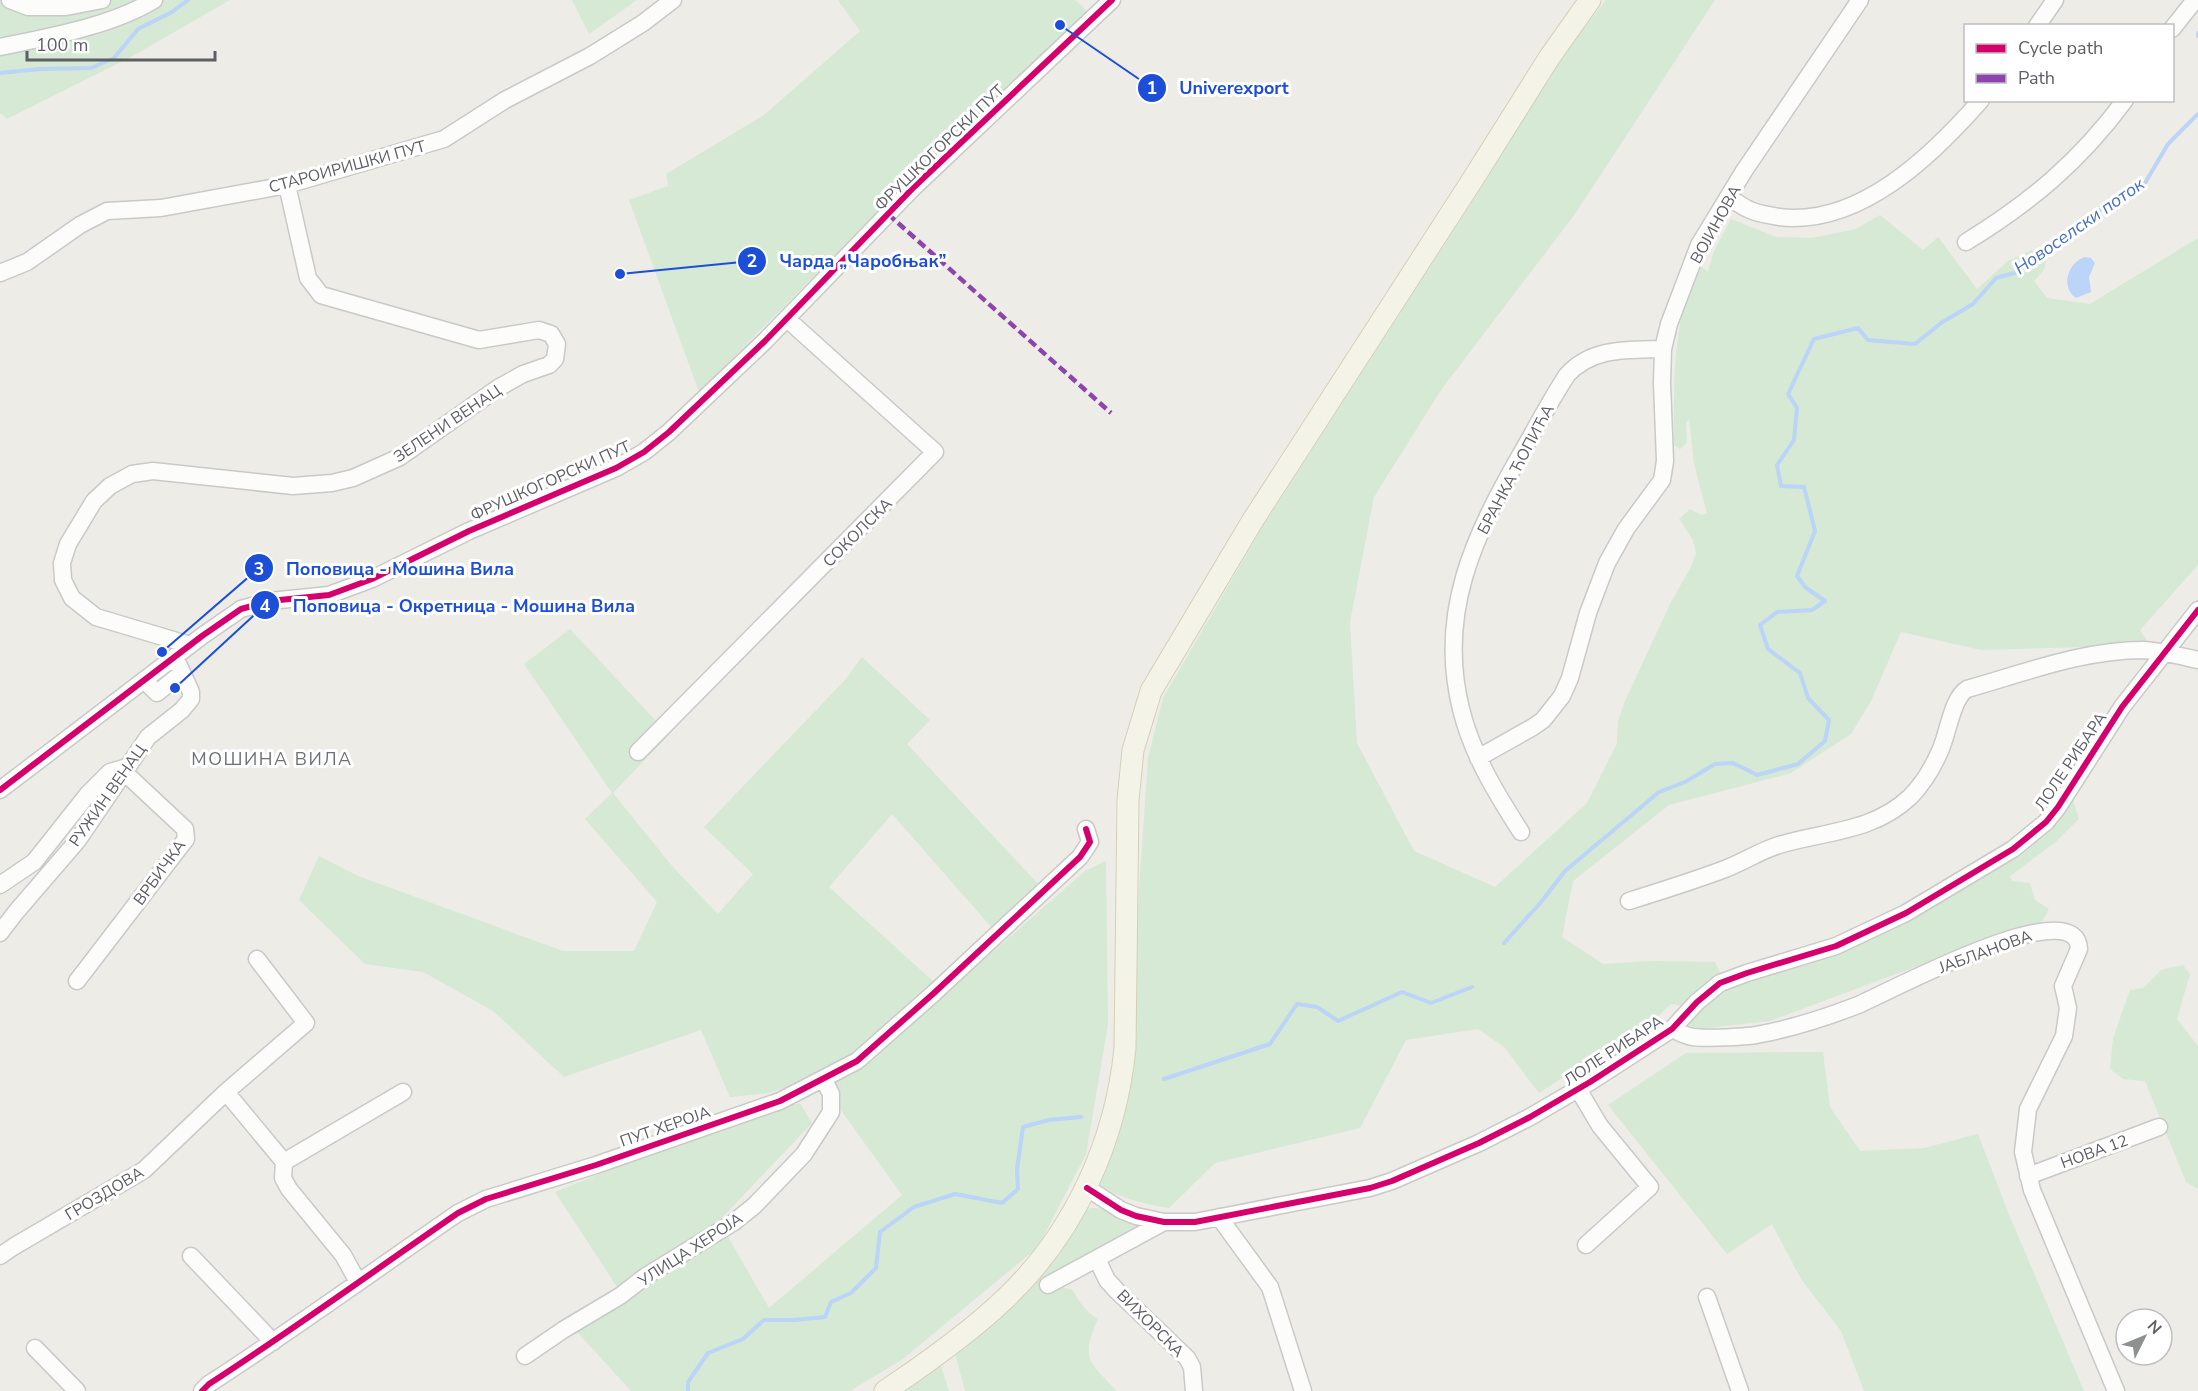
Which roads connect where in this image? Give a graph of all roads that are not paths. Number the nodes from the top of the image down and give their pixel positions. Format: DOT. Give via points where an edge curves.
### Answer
graph roads {
  1 [pos="10,0"];
  2 [pos="102,0"];
  3 [pos="154,0"];
  4 [pos="673,0"];
  5 [pos="1112,0"];
  6 [pos="1590,0"];
  7 [pos="1860,0"];
  8 [pos="2055,0"];
  9 [pos="2190,1"];
  10 [pos="2038,24"];
  11 [pos="2174,26"];
  12 [pos="0,47"];
  13 [pos="1979,102"];
  14 [pos="2124,102"];
  15 [pos="287,185"];
  16 [pos="1728,197"];
  17 [pos="1966,242"];
  18 [pos="0,273"];
  19 [pos="787,319"];
  20 [pos="1664,350"];
  21 [pos="2198,610"];
  22 [pos="190,645"];
  23 [pos="2164,653"];
  24 [pos="175,657"];
  25 [pos="2198,660"];
  26 [pos="182,673"];
  27 [pos="144,680"];
  28 [pos="638,752"];
  29 [pos="1478,758"];
  30 [pos="125,770"];
  31 [pos="0,790"];
  32 [pos="1086,829"];
  33 [pos="1521,832"];
  34 [pos="0,885"];
  35 [pos="1629,900"];
  36 [pos="0,933"];
  37 [pos="257,959"];
  38 [pos="77,981"];
  39 [pos="1672,1029"];
  40 [pos="824,1080"];
  41 [pos="1578,1089"];
  42 [pos="226,1092"];
  43 [pos="403,1092"];
  44 [pos="2159,1127"];
  45 [pos="284,1162"];
  46 [pos="2028,1176"];
  47 [pos="1087,1188"];
  48 [pos="1219,1217"];
  49 [pos="1164,1222"];
  50 [pos="1586,1245"];
  51 [pos="0,1256"];
  52 [pos="190,1256"];
  53 [pos="1097,1259"];
  54 [pos="358,1282"];
  55 [pos="1048,1285"];
  56 [pos="1707,1297"];
  57 [pos="273,1342"];
  58 [pos="35,1348"];
  59 [pos="525,1356"];
  60 [pos="77,1391"];
  61 [pos="202,1391"];
  62 [pos="885,1391"];
  63 [pos="1194,1391"];
  64 [pos="1303,1391"];
  65 [pos="1740,1391"];
  66 [pos="2116,1391"];
  1 -- 2 [label="street" via="28,7 66,7"];
  3 -- 12 [label="street" via="115,18"];
  4 -- 15 [label="street, СТАРОИРИШКИ ПУТ" via="590,56 505,100 444,139"];
  5 -- 19 [label="street, ФРУШКОГОРСКИ ПУТ" via="914,187"];
  6 -- 47 [label="main road" via="1549,57 1253,520 1151,691 1133,750 1128,801 1122,1074 1117,1104"];
  7 -- 16 [label="street, ВОЈИНОВА"];
  8 -- 10 [label="street"];
  9 -- 11 [label="street"];
  13 -- 16 [label="street" via="1913,168 1886,187 1838,211 1794,219 1748,209"];
  14 -- 17 [label="street" via="2075,160 2039,193"];
  15 -- 18 [label="street, СТАРОИРИШКИ ПУТ" via="161,208 107,211 27,262"];
  15 -- 22 [label="street, ЗЕЛЕНИ ВЕНАЦ" via="308,278 321,296 479,340 539,330 551,334 557,344 555,359 498,388 400,457 353,478 293,486 153,471 132,474 110,486 94,501 68,543 62,564 67,589 96,618"];
  16 -- 20 [label="street, ВОЈИНОВА" via="1699,245 1669,324"];
  19 -- 22 [label="street, ФРУШКОГОРСКИ ПУТ" via="669,432 629,462 470,531 372,579 329,595 270,601 241,609"];
  19 -- 28 [label="street, СОКОЛСКА" via="935,453"];
  20 -- 29 [label="street, ВОЈИНОВА" via="1662,480 1607,563 1562,696 1538,723"];
  20 -- 29 [label="street, БРАНКА ЋОПИЋА" via="1610,352 1574,367 1498,494 1476,542 1463,575 1453,636 1460,709"];
  21 -- 23 [label="street, ЛОЛЕ РИБАРА"];
  22 -- 24 [label="street, ФРУШКОГОРСКИ ПУТ"];
  23 -- 25 [label="street"];
  23 -- 35 [label="street" via="2145,650 2090,655 1967,689 1959,697 1941,750 1928,774 1911,796 1889,813 1859,827 1776,846 1689,882"];
  23 -- 39 [label="street, ЛОЛЕ РИБАРА" via="2122,706 2058,807 2013,849 1906,913 1855,938 1720,983"];
  24 -- 26 [label="street, РУЖИН ВЕНАЦ"];
  24 -- 27 [label="street, ФРУШКОГОРСКИ ПУТ"];
  26 -- 27 [label="street" via="157,693"];
  26 -- 30 [label="street, РУЖИН ВЕНАЦ" via="191,699 148,737"];
  27 -- 31 [label="street, ФРУШКОГОРСКИ ПУТ"];
  29 -- 33 [label="street, БРАНКА ЋОПИЋА"];
  30 -- 34 [label="street" via="110,772 33,862"];
  30 -- 36 [label="street, РУЖИН ВЕНАЦ" via="78,840"];
  30 -- 38 [label="street, ВРБИЧКА" via="186,829 186,839"];
  32 -- 40 [label="street, ПУТ ХЕРОЈА" via="1090,842 1080,857 857,1061"];
  37 -- 42 [label="street, ГРОЗДОВА" via="306,1023"];
  39 -- 41 [label="street, ЛОЛЕ РИБАРА"];
  39 -- 46 [label="street, ЈАБЛАНОВА" via="1693,1037 1760,1035 1858,1005 1951,962 2022,935 2049,929 2066,932 2075,938 2079,949 2063,986 2068,1008 2064,1036 2028,1109 2023,1152"];
  40 -- 54 [label="street, ПУТ ХЕРОЈА" via="780,1101 486,1199 458,1213"];
  40 -- 59 [label="street, УЛИЦА ХЕРОЈА" via="831,1094 831,1112 804,1154 754,1206"];
  41 -- 48 [label="street, ЛОЛЕ РИБАРА" via="1479,1143 1392,1181"];
  41 -- 50 [label="street" via="1600,1126 1650,1187"];
  42 -- 45 [label="street"];
  42 -- 51 [label="street, ГРОЗДОВА" via="144,1170"];
  43 -- 45 [label="street"];
  44 -- 46 [label="street, НОВА 12"];
  45 -- 54 [label="street" via="288,1189 343,1256"];
  46 -- 66 [label="street, ЈАБЛАНОВА"];
  47 -- 49 [label="street, ЛОЛЕ РИБАРА" via="1121,1210"];
  47 -- 62 [label="main road" via="1033,1269 1008,1296"];
  48 -- 49 [label="street, ЛОЛЕ РИБАРА"];
  48 -- 64 [label="street" via="1269,1287"];
  49 -- 53 [label="street"];
  52 -- 57 [label="street"];
  53 -- 55 [label="street"];
  53 -- 63 [label="street, ВИХОРСКА" via="1107,1280 1187,1358 1192,1367"];
  54 -- 57 [label="street, ПУТ ХЕРОЈА"];
  56 -- 65 [label="street"];
  57 -- 61 [label="street, ПУТ ХЕРОЈА"];
  58 -- 60 [label="street"];
}
